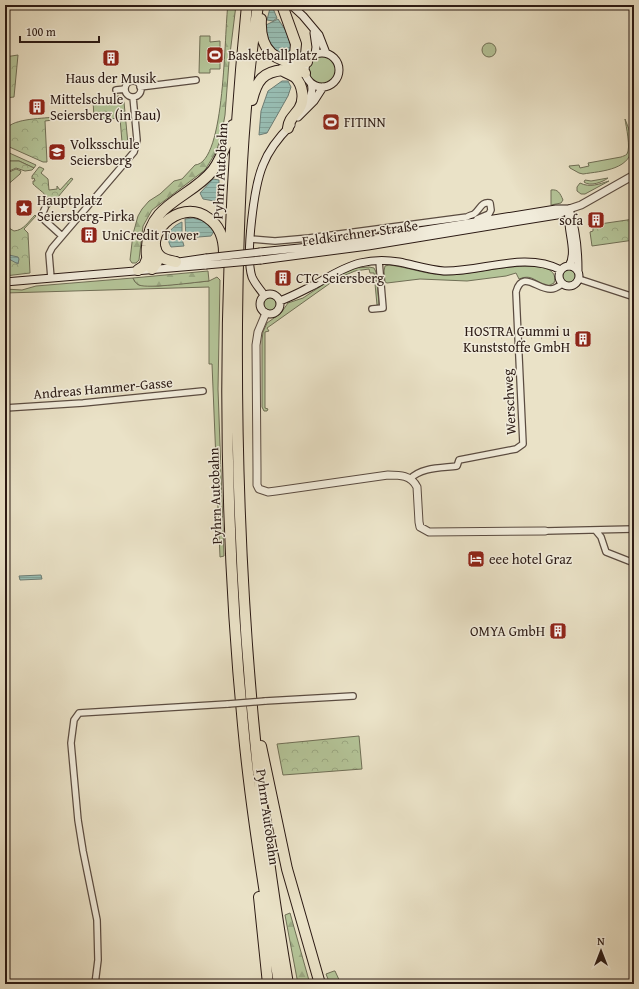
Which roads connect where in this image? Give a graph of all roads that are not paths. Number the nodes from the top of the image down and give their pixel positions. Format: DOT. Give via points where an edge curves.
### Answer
graph roads {
  1 [pos="247,5"];
  2 [pos="258,5"];
  3 [pos="261,5"];
  4 [pos="282,5"];
  5 [pos="291,5"];
  6 [pos="314,31"];
  7 [pos="326,53"];
  8 [pos="315,54"];
  9 [pos="281,59"];
  10 [pos="307,62"];
  11 [pos="280,70"];
  12 [pos="305,73"];
  13 [pos="196,80"];
  14 [pos="311,83"];
  15 [pos="140,87"];
  16 [pos="323,87"];
  17 [pos="125,89"];
  18 [pos="116,90"];
  19 [pos="133,97"];
  20 [pos="305,110"];
  21 [pos="237,112"];
  22 [pos="246,119"];
  23 [pos="288,128"];
  24 [pos="634,175"];
  25 [pos="45,208"];
  26 [pos="569,209"];
  27 [pos="459,224"];
  28 [pos="62,236"];
  29 [pos="251,239"];
  30 [pos="156,249"];
  31 [pos="260,256"];
  32 [pos="147,259"];
  33 [pos="206,261"];
  34 [pos="379,261"];
  35 [pos="176,262"];
  36 [pos="569,266"];
  37 [pos="152,269"];
  38 [pos="138,270"];
  39 [pos="561,270"];
  40 [pos="578,270"];
  41 [pos="228,274"];
  42 [pos="51,278"];
  43 [pos="580,279"];
  44 [pos="5,282"];
  45 [pos="562,284"];
  46 [pos="264,295"];
  47 [pos="634,297"];
  48 [pos="280,301"];
  49 [pos="372,309"];
  50 [pos="266,313"];
  51 [pos="204,391"];
  52 [pos="5,408"];
  53 [pos="410,479"];
  54 [pos="634,529"];
  55 [pos="545,531"];
  56 [pos="596,531"];
  57 [pos="634,563"];
  58 [pos="353,696"];
  59 [pos="252,708"];
  60 [pos="256,839"];
  61 [pos="314,963"];
  62 [pos="95,984"];
  63 [pos="268,984"];
  64 [pos="279,984"];
  65 [pos="288,984"];
  66 [pos="320,984"];
  67 [pos="324,984"];
  1 -- 21 [label="highway, Pyhrn Autobahn"];
  2 -- 22 [label="highway, Pyhrn Autobahn"];
  3 -- 9 [label="highway" via="260,28 263,44 270,53"];
  4 -- 9 [label="highway" via="296,50 292,56"];
  5 -- 6 [label="main road"];
  6 -- 7 [label="main road" via="319,35"];
  6 -- 8 [label="main road"];
  7 -- 8 [label="main road"];
  7 -- 16 [label="main road" via="336,60 339,72 336,80"];
  8 -- 10 [label="main road"];
  9 -- 10 [label="highway"];
  10 -- 12 [label="main road"];
  11 -- 12 [label="highway" via="295,69"];
  11 -- 22 [label="highway" via="264,75 255,87"];
  11 -- 23 [label="highway" via="296,78 303,96 300,108 289,121"];
  12 -- 14 [label="main road"];
  13 -- 15 [label="street"];
  14 -- 16 [label="main road"];
  14 -- 20 [label="main road" via="311,96"];
  15 -- 17 [label="street" via="138,83 132,82"];
  15 -- 19 [label="street" via="139,94"];
  16 -- 20 [label="main road"];
  17 -- 18 [label="street"];
  17 -- 19 [label="street" via="127,94"];
  19 -- 28 [label="street" via="137,140 134,152"];
  20 -- 23 [label="main road"];
  21 -- 32 [label="highway" via="221,158 213,170 204,180 168,205 155,220 148,234"];
  21 -- 41 [label="highway, Pyhrn Autobahn"];
  22 -- 59 [label="highway, Pyhrn Autobahn" via="239,219 236,412 242,568"];
  23 -- 29 [label="main road" via="270,150 259,174"];
  24 -- 26 [label="main road, Feldkirchner Straße" via="581,205"];
  25 -- 28 [label="street" via="41,217"];
  26 -- 27 [label="main road, Feldkirchner Straße"];
  26 -- 31 [label="main road, Feldkirchner Straße" via="557,214 375,245"];
  26 -- 36 [label="main road" via="568,224 573,255"];
  26 -- 40 [label="main road" via="578,252"];
  27 -- 29 [label="street" via="489,214 490,203 482,204 473,215 467,217 309,238 275,241"];
  27 -- 31 [label="main road, Feldkirchner Straße"];
  28 -- 42 [label="street" via="50,254"];
  29 -- 46 [label="main road" via="252,276"];
  30 -- 35 [label="highway" via="161,257"];
  30 -- 37 [label="highway" via="156,262"];
  30 -- 41 [label="highway" via="155,242 159,231 170,217 190,211 204,215 221,232 224,265"];
  31 -- 33 [label="main road, Feldkirchner Straße, bridge"];
  32 -- 37 [label="highway"];
  32 -- 38 [label="highway" via="144,266"];
  33 -- 35 [label="main road, Feldkirchner Straße"];
  33 -- 37 [label="main road, Feldkirchner Straße"];
  34 -- 39 [label="main road" via="399,262 443,271 532,262"];
  34 -- 48 [label="main road" via="359,263 346,268"];
  34 -- 49 [label="street" via="383,308"];
  35 -- 37 [label="main road, Feldkirchner Straße"];
  36 -- 39 [label="main road"];
  36 -- 40 [label="main road"];
  37 -- 38 [label="main road, Feldkirchner Straße"];
  38 -- 42 [label="main road, Feldkirchner Straße"];
  39 -- 45 [label="main road" via="559,277"];
  40 -- 43 [label="main road"];
  41 -- 60 [label="highway, Pyhrn Autobahn" via="227,413 232,564 243,725"];
  42 -- 44 [label="main road, Feldkirchner Straße"];
  43 -- 45 [label="main road" via="573,286"];
  43 -- 47 [label="street"];
  45 -- 53 [label="street, Werschweg" via="551,290 523,282 519,284 516,292 524,444 516,450 459,460 457,466 420,472"];
  46 -- 48 [label="main road" via="274,294"];
  46 -- 50 [label="main road" via="260,304"];
  48 -- 50 [label="main road" via="280,308 277,311 272,314"];
  50 -- 53 [label="main road" via="256,345 259,489 268,492 388,475"];
  51 -- 52 [label="street, Andreas Hammer-Gasse"];
  53 -- 55 [label="main road" via="418,491 420,527 429,532"];
  54 -- 56 [label="street"];
  55 -- 56 [label="street"];
  56 -- 57 [label="street" via="607,553"];
  58 -- 62 [label="street, bridge" via="79,713 74,720 71,744 78,820 97,926 98,960"];
  59 -- 61 [label="highway" via="287,869"];
  59 -- 65 [label="highway, Pyhrn Autobahn" via="269,867"];
  60 -- 63 [label="highway" via="256,871"];
  60 -- 64 [label="highway, Pyhrn Autobahn"];
  61 -- 66 [label="highway"];
  61 -- 67 [label="highway"];
}
